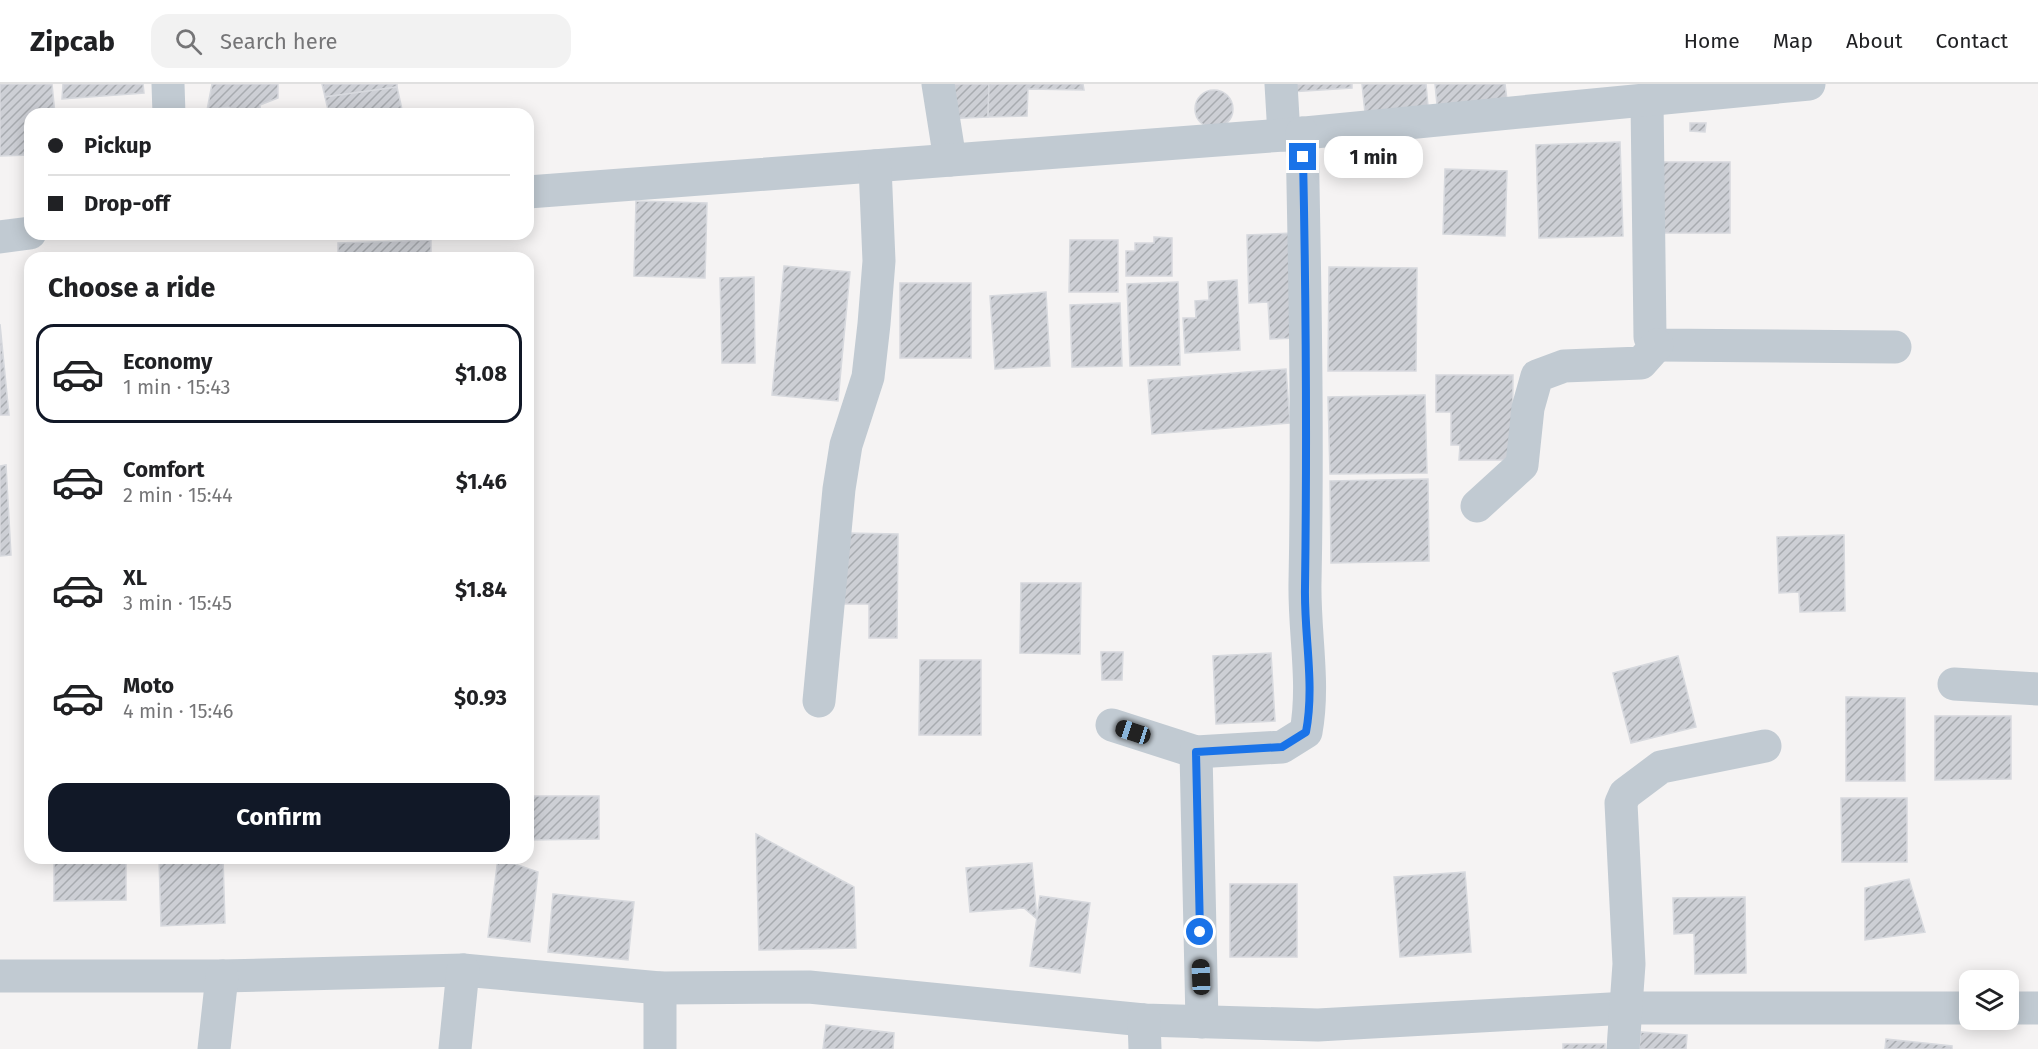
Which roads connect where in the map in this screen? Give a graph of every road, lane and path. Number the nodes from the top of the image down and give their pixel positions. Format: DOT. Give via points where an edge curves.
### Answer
graph roads {
  1 [pos="168,84"];
  2 [pos="938,84"];
  3 [pos="1281,84"];
  4 [pos="1809,84"];
  5 [pos="1647,101"];
  6 [pos="169,108"];
  7 [pos="1293,134"];
  8 [pos="950,160"];
  9 [pos="875,166"];
  10 [pos="534,192"];
  11 [pos="24,234"];
  12 [pos="0,237"];
  13 [pos="1657,345"];
  14 [pos="1895,347"];
  15 [pos="1477,506"];
  16 [pos="1954,684"];
  17 [pos="2038,689"];
  18 [pos="819,701"];
  19 [pos="1112,725"];
  20 [pos="1765,746"];
  21 [pos="1196,752"];
  22 [pos="463,970"];
  23 [pos="0,976"];
  24 [pos="222,976"];
  25 [pos="660,988"];
  26 [pos="1628,1008"];
  27 [pos="1959,1008"];
  28 [pos="2019,1008"];
  29 [pos="2038,1008"];
  30 [pos="1202,1022"];
  31 [pos="1144,1034"];
  32 [pos="1320,1037"];
  33 [pos="214,1049"];
  34 [pos="454,1049"];
  35 [pos="660,1049"];
  36 [pos="1623,1049"];
  1 -- 6 [label="street"];
  2 -- 8 [label="street"];
  3 -- 7 [label="street"];
  4 -- 5 [label="street"];
  5 -- 7 [label="street"];
  5 -- 13 [label="street" via="1650,337"];
  7 -- 8 [label="street"];
  7 -- 21 [label="street" via="1308,414 1305,597 1311,702 1306,732 1282,747"];
  8 -- 9 [label="street"];
  9 -- 10 [label="street"];
  9 -- 18 [label="street" via="879,261 874,324 868,377 846,445 838,489"];
  11 -- 12 [label="street"];
  13 -- 14 [label="street"];
  13 -- 15 [label="street" via="1641,363 1564,366 1537,376 1528,408 1522,465"];
  16 -- 17 [label="street"];
  19 -- 21 [label="street"];
  20 -- 26 [label="street" via="1661,767 1624,794 1621,803"];
  21 -- 30 [label="street"];
  22 -- 24 [label="street"];
  22 -- 25 [label="street"];
  22 -- 34 [label="street"];
  23 -- 24 [label="street"];
  24 -- 33 [label="street"];
  25 -- 31 [label="street" via="809,987"];
  25 -- 35 [label="street"];
  26 -- 27 [label="street"];
  26 -- 32 [label="street"];
  26 -- 36 [label="street"];
  28 -- 29 [label="street"];
  30 -- 31 [label="street"];
  30 -- 32 [label="street"];
}
